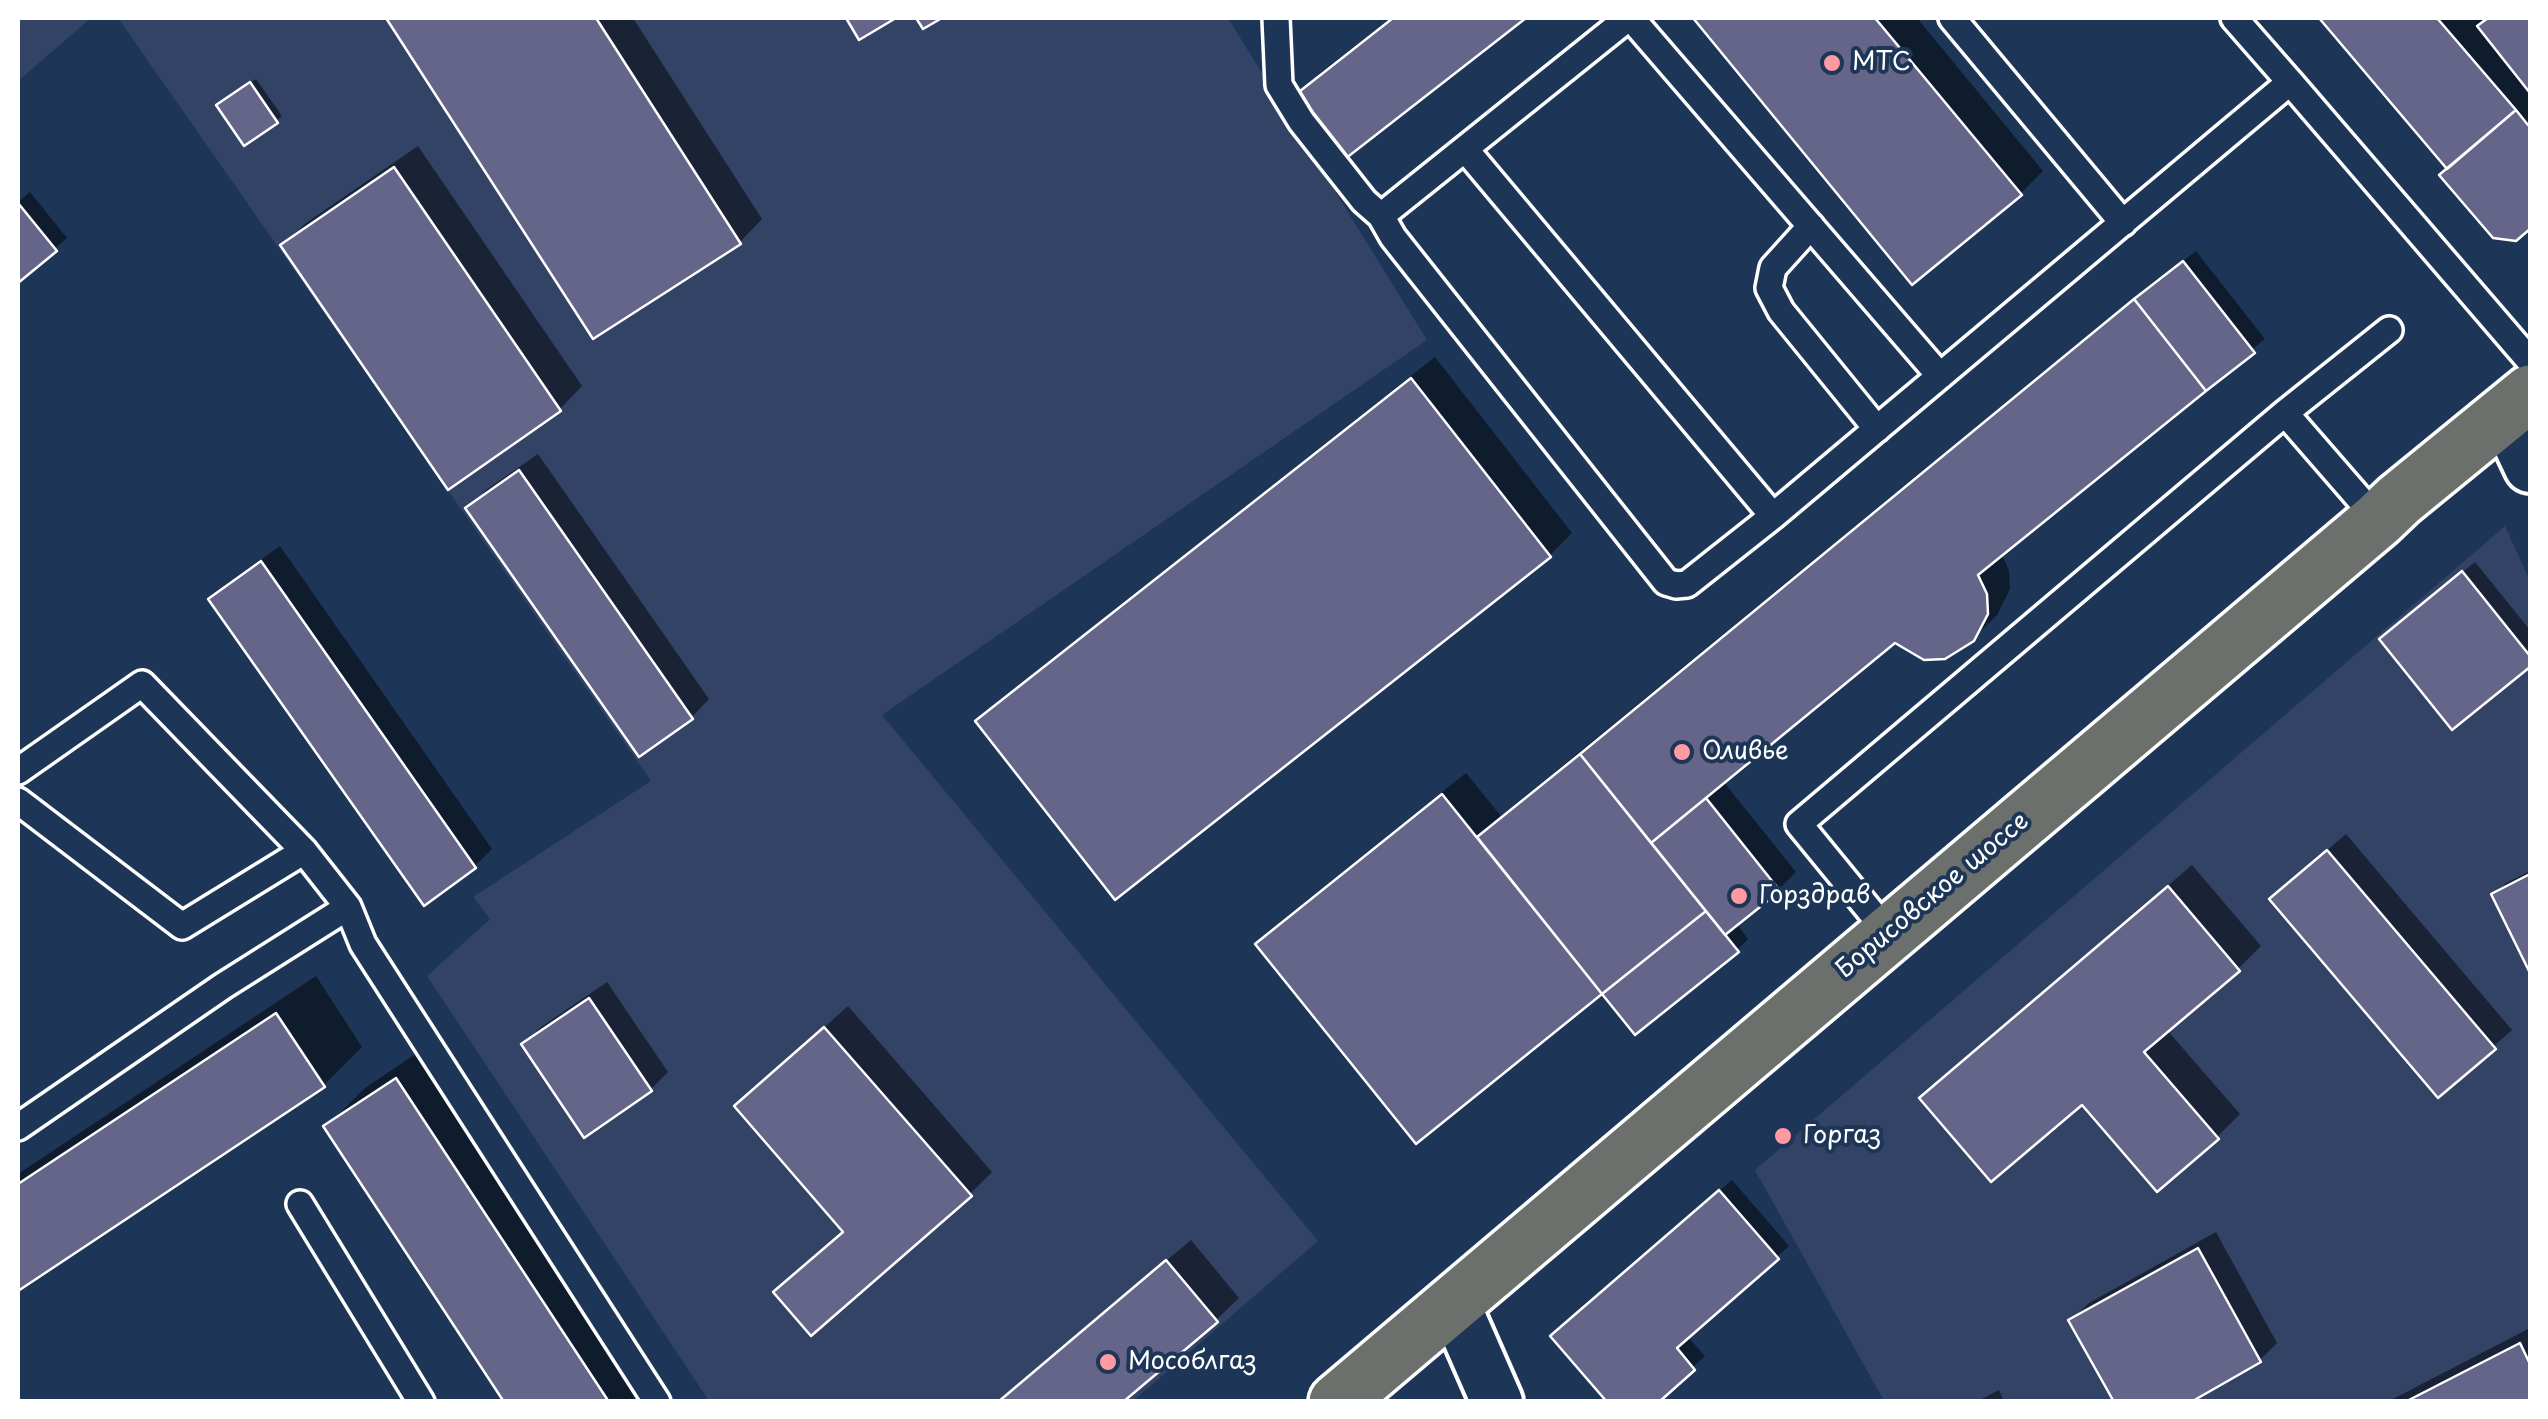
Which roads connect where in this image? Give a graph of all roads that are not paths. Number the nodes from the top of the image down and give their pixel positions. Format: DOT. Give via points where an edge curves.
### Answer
graph roads {
  1 [pos="1276,18"];
  2 [pos="1629,18"];
  3 [pos="1952,18"];
  4 [pos="2234,18"];
  5 [pos="2290,82"];
  6 [pos="1465,149"];
  7 [pos="1381,216"];
  8 [pos="2124,222"];
  9 [pos="1811,226"];
  10 [pos="2389,330"];
  11 [pos="2530,361"];
  12 [pos="1940,376"];
  13 [pos="2518,403"];
  14 [pos="2285,412"];
  15 [pos="1878,429"];
  16 [pos="2530,467"];
  17 [pos="1772,516"];
  18 [pos="2378,520"];
  19 [pos="18,770"];
  20 [pos="18,801"];
  21 [pos="304,851"];
  22 [pos="348,907"];
  23 [pos="1889,934"];
  24 [pos="18,1128"];
  25 [pos="300,1204"];
  26 [pos="1454,1304"];
  27 [pos="421,1402"];
  28 [pos="658,1402"];
  29 [pos="1337,1402"];
  30 [pos="1496,1402"];
  1 -- 7 [label="lane" via="1279,85 1301,122"];
  2 -- 6 [label="lane"];
  2 -- 9 [label="lane"];
  3 -- 8 [label="lane"];
  4 -- 5 [label="lane"];
  5 -- 8 [label="lane"];
  5 -- 11 [label="lane"];
  6 -- 7 [label="lane"];
  6 -- 17 [label="lane"];
  7 -- 17 [label="lane" via="1666,582 1687,584"];
  8 -- 12 [label="lane"];
  9 -- 12 [label="lane"];
  9 -- 15 [label="lane" via="1773,268 1769,288"];
  10 -- 14 [label="lane"];
  12 -- 15 [label="lane"];
  13 -- 16 [label="street"];
  13 -- 18 [label="main road, Борисовское шоссе"];
  14 -- 18 [label="lane"];
  14 -- 23 [label="lane" via="1798,824"];
  15 -- 17 [label="lane"];
  18 -- 23 [label="main road, Борисовское шоссе"];
  19 -- 21 [label="lane" via="142,684"];
  20 -- 21 [label="lane" via="182,926"];
  21 -- 22 [label="lane"];
  22 -- 24 [label="lane"];
  22 -- 28 [label="lane" via="363,944"];
  23 -- 26 [label="main road, Борисовское шоссе"];
  25 -- 27 [label="lane"];
  26 -- 29 [label="main road, Борисовское шоссе"];
  26 -- 30 [label="street"];
}
